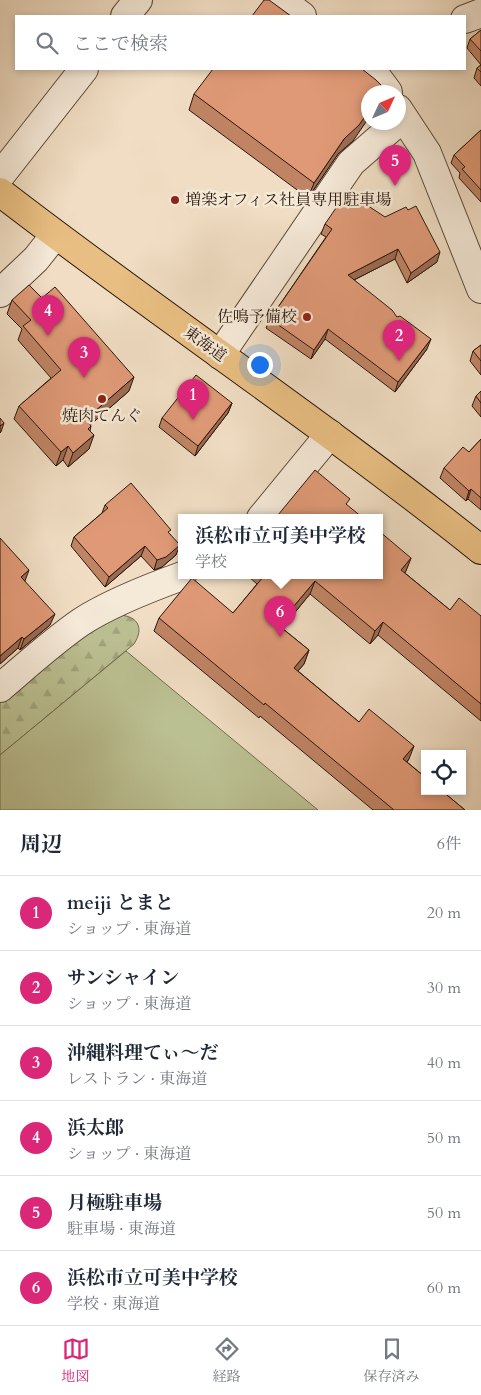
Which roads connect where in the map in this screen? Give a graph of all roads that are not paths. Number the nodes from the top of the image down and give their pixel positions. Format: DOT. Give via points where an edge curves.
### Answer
graph roads {
  1 [pos="138,0"];
  2 [pos="281,0"];
  3 [pos="481,13"];
  4 [pos="126,15"];
  5 [pos="301,15"];
  6 [pos="466,19"];
  7 [pos="83,70"];
  8 [pos="406,126"];
  9 [pos="387,130"];
  10 [pos="0,176"];
  11 [pos="0,192"];
  12 [pos="55,235"];
  13 [pos="481,289"];
  14 [pos="0,293"];
  15 [pos="220,355"];
  16 [pos="330,434"];
  17 [pos="264,514"];
  18 [pos="481,550"];
  19 [pos="178,578"];
  20 [pos="0,688"];
  1 -- 4 [label="street"];
  2 -- 5 [label="street"];
  3 -- 6 [label="street"];
  7 -- 10 [label="street"];
  8 -- 13 [label="street" via="427,153"];
  9 -- 15 [label="street" via="351,163"];
  11 -- 12 [label="highway, 東海道"];
  12 -- 14 [label="street"];
  12 -- 15 [label="highway, 東海道"];
  15 -- 16 [label="highway, 東海道"];
  16 -- 17 [label="street"];
  16 -- 18 [label="highway, 東海道"];
  19 -- 20 [label="street" via="83,621"];
}
